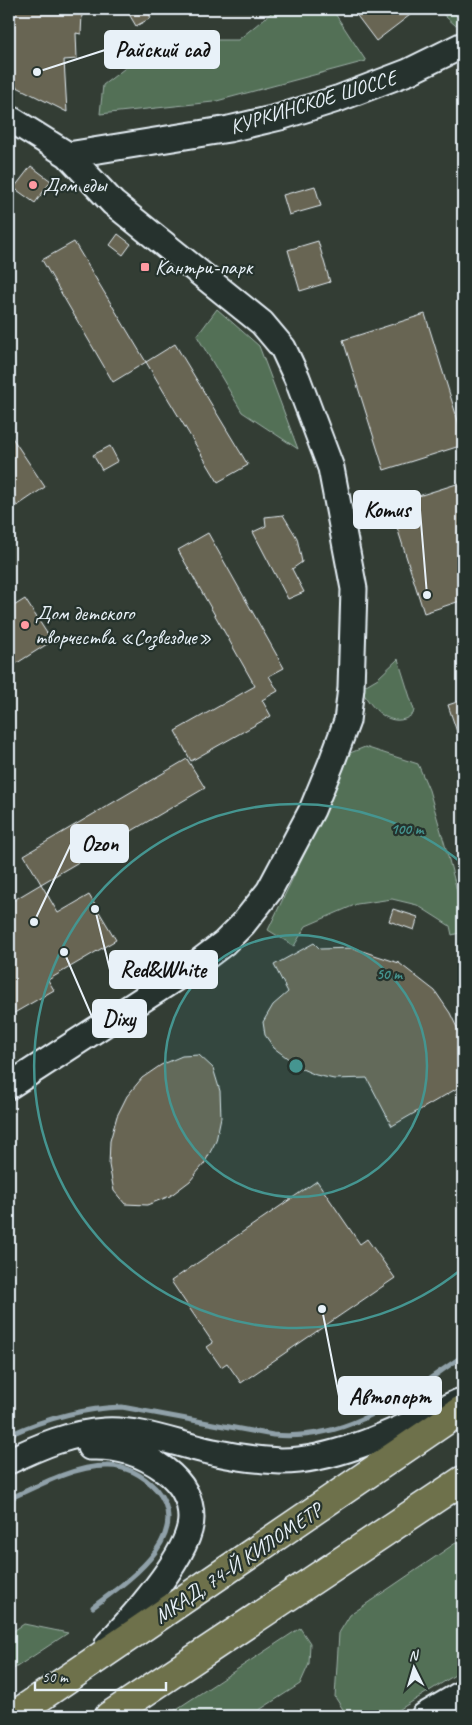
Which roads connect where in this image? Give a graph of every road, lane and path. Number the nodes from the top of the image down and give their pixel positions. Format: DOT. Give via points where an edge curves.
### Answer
graph roads {
  1 [pos="463,45"];
  2 [pos="9,118"];
  3 [pos="68,155"];
  4 [pos="9,1086"];
  5 [pos="463,1400"];
  6 [pos="463,1408"];
  7 [pos="9,1461"];
  8 [pos="9,1478"];
  9 [pos="463,1480"];
  10 [pos="463,1497"];
  11 [pos="379,1536"];
  12 [pos="89,1664"];
  13 [pos="463,1693"];
  14 [pos="463,1710"];
  15 [pos="13,1716"];
  16 [pos="109,1716"];
  17 [pos="424,1716"];
  18 [pos="453,1716"];
  1 -- 3 [label="street, КУРКИНСКОЕ ШОССЕ" via="408,72 280,117 228,129"];
  2 -- 3 [label="street"];
  3 -- 4 [label="street" via="113,203 262,323 283,348 331,468 342,521 354,589 351,688 347,721 312,810 269,891 243,924 191,968"];
  5 -- 7 [label="street" via="365,1443 318,1456 282,1461 213,1453 138,1433 107,1430 47,1443"];
  6 -- 12 [label="highway, МКАД, 74-Й КИЛОМЕТР"];
  8 -- 12 [label="street" via="82,1448 108,1446 131,1451 152,1461 182,1486 191,1519 180,1551 162,1581"];
  9 -- 11 [label="highway"];
  10 -- 11 [label="street"];
  11 -- 16 [label="highway"];
  12 -- 15 [label="highway, МКАД, 74-Й КИЛОМЕТР"];
  13 -- 17 [label="street"];
  14 -- 18 [label="street"];
}
